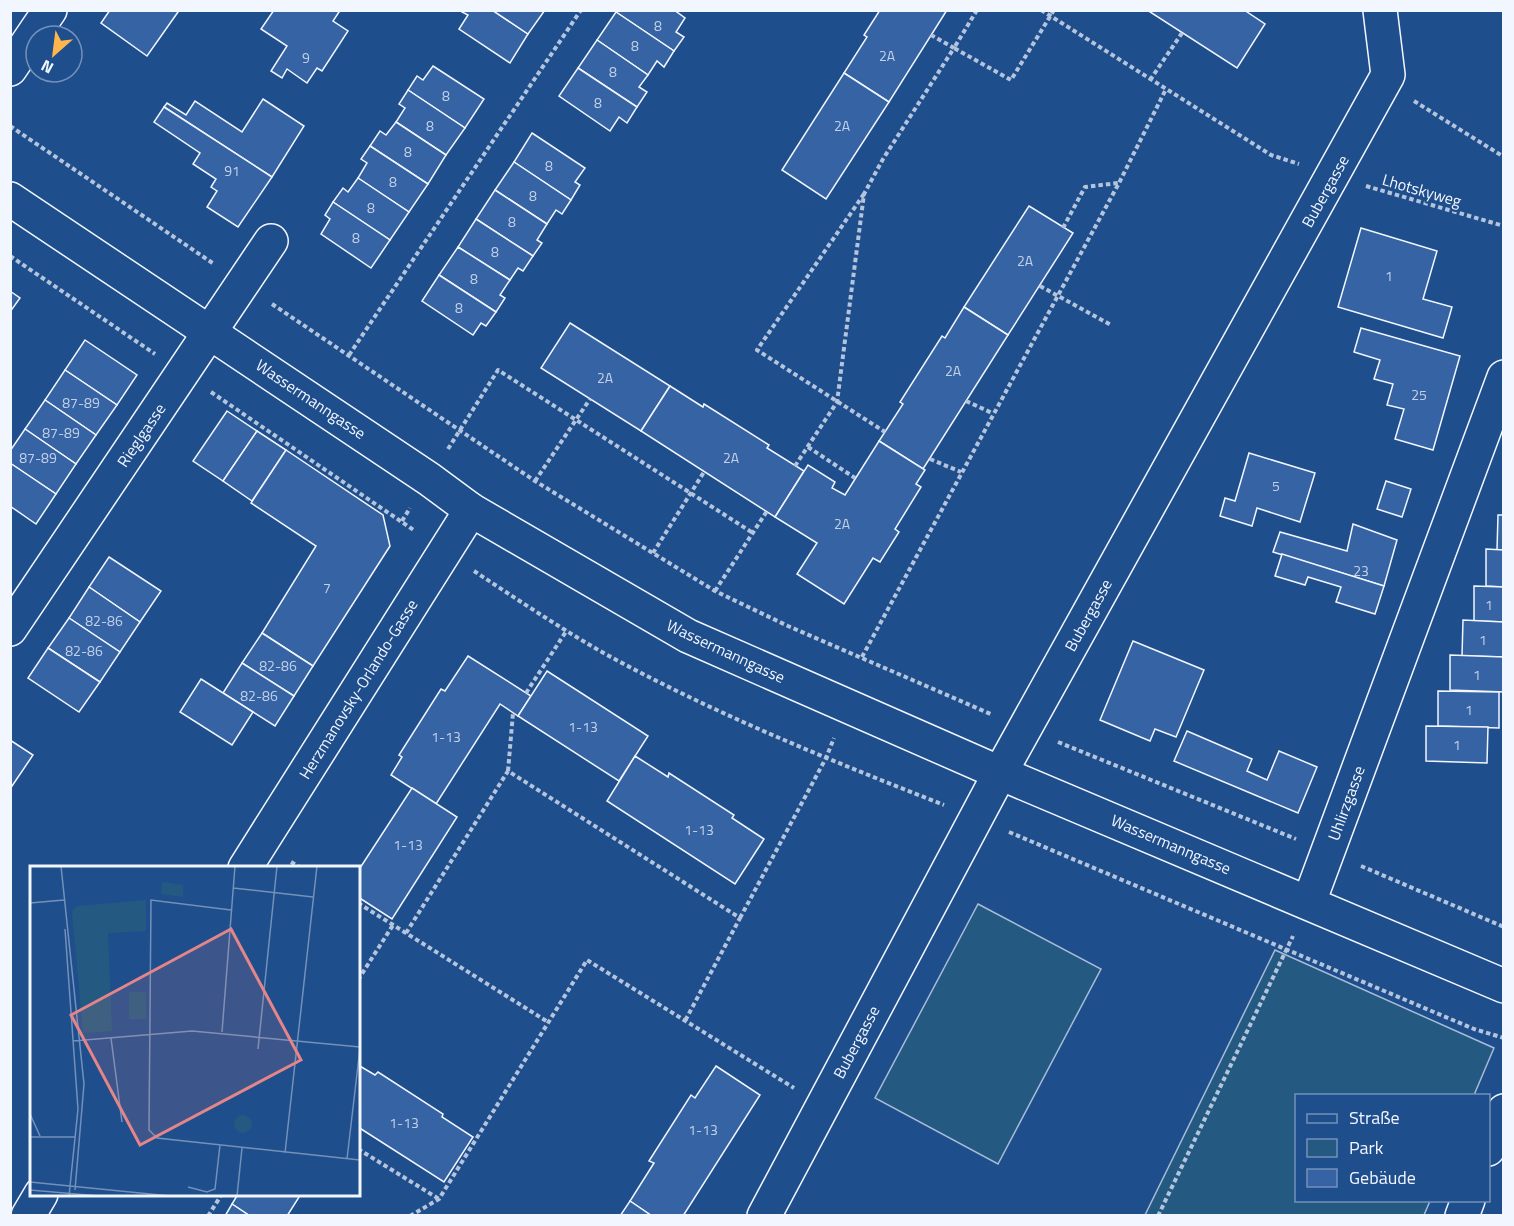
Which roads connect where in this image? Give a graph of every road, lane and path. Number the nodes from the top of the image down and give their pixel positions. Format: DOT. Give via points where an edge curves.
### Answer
graph roads {
  1 [pos="50,10"];
  2 [pos="580,10"];
  3 [pos="977,10"];
  4 [pos="1041,10"];
  5 [pos="1054,10"];
  6 [pos="1380,10"];
  7 [pos="1050,16"];
  8 [pos="1182,33"];
  9 [pos="931,36"];
  10 [pos="954,48"];
  11 [pos="10,69"];
  12 [pos="1388,75"];
  13 [pos="1150,80"];
  14 [pos="1166,89"];
  15 [pos="10,126"];
  16 [pos="1503,157"];
  17 [pos="1334,176"];
  18 [pos="1119,183"];
  19 [pos="864,194"];
  20 [pos="10,199"];
  21 [pos="1503,226"];
  22 [pos="1063,228"];
  23 [pos="271,241"];
  24 [pos="243,284"];
  25 [pos="1040,286"];
  26 [pos="1057,296"];
  27 [pos="1111,325"];
  28 [pos="210,332"];
  29 [pos="349,355"];
  30 [pos="1503,376"];
  31 [pos="590,399"];
  32 [pos="966,401"];
  33 [pos="837,402"];
  34 [pos="992,413"];
  35 [pos="576,420"];
  36 [pos="460,430"];
  37 [pos="885,432"];
  38 [pos="808,447"];
  39 [pos="930,459"];
  40 [pos="795,466"];
  41 [pos="704,472"];
  42 [pos="961,472"];
  43 [pos="855,478"];
  44 [pos="429,479"];
  45 [pos="535,481"];
  46 [pos="691,493"];
  47 [pos="471,510"];
  48 [pos="767,511"];
  49 [pos="402,521"];
  50 [pos="753,533"];
  51 [pos="653,553"];
  52 [pos="715,591"];
  53 [pos="10,629"];
  54 [pos="567,630"];
  55 [pos="862,657"];
  56 [pos="526,693"];
  57 [pos="847,706"];
  58 [pos="513,712"];
  59 [pos="1025,729"];
  60 [pos="508,771"];
  61 [pos="1000,773"];
  62 [pos="1328,852"];
  63 [pos="245,866"];
  64 [pos="1309,902"];
  65 [pos="360,904"];
  66 [pos="740,918"];
  67 [pos="393,925"];
  68 [pos="1503,927"];
  69 [pos="406,933"];
  70 [pos="360,977"];
  71 [pos="1503,986"];
  72 [pos="686,1021"];
  73 [pos="548,1022"];
  74 [pos="822,1106"];
  75 [pos="1503,1111"];
  76 [pos="1490,1144"];
  77 [pos="360,1150"];
  78 [pos="40,1196"];
  79 [pos="221,1196"];
  80 [pos="439,1199"];
  81 [pos="28,1215"];
  82 [pos="208,1215"];
  83 [pos="410,1215"];
  84 [pos="764,1215"];
  85 [pos="1158,1215"];
  1 -- 11 [label="street"];
  2 -- 29 [label="path"];
  3 -- 10 [label="path"];
  4 -- 7 [label="path, Lhotskyweg"];
  5 -- 7 [label="path"];
  6 -- 12 [label="street"];
  7 -- 10 [label="path" via="1011,80"];
  7 -- 13 [label="path, Lhotskyweg"];
  8 -- 13 [label="path"];
  9 -- 10 [label="path"];
  10 -- 19 [label="path"];
  12 -- 16 [label="path" via="1414,102"];
  12 -- 17 [label="street, Bubergasse"];
  13 -- 14 [label="path, Lhotskyweg"];
  14 -- 17 [label="path, Lhotskyweg" via="1271,155"];
  14 -- 18 [label="path"];
  15 -- 24 [label="path"];
  17 -- 21 [label="path, Lhotskyweg"];
  17 -- 59 [label="street, Bubergasse"];
  18 -- 22 [label="path" via="1085,187"];
  18 -- 26 [label="path"];
  19 -- 33 [label="path"];
  19 -- 33 [label="path" via="757,350"];
  20 -- 28 [label="street, Wassermanngasse"];
  23 -- 24 [label="street, Rieglgasse"];
  24 -- 28 [label="street, Rieglgasse"];
  24 -- 29 [label="path"];
  25 -- 26 [label="path"];
  26 -- 27 [label="path"];
  26 -- 34 [label="path"];
  28 -- 44 [label="street, Wassermanngasse"];
  28 -- 53 [label="street, Rieglgasse"];
  29 -- 36 [label="path"];
  30 -- 62 [label="street, Uhlirzgasse"];
  31 -- 35 [label="path"];
  32 -- 34 [label="path"];
  33 -- 37 [label="path"];
  33 -- 38 [label="path"];
  34 -- 42 [label="path"];
  35 -- 36 [label="path" via="498,370"];
  35 -- 45 [label="path"];
  35 -- 46 [label="path"];
  36 -- 44 [label="path"];
  36 -- 45 [label="path"];
  38 -- 40 [label="path"];
  38 -- 43 [label="path"];
  39 -- 42 [label="path"];
  41 -- 46 [label="path"];
  42 -- 55 [label="path"];
  44 -- 47 [label="street, Wassermanngasse"];
  44 -- 49 [label="path"];
  45 -- 51 [label="path"];
  46 -- 50 [label="path"];
  46 -- 51 [label="path"];
  47 -- 57 [label="street, Wassermanngasse" via="688,636"];
  47 -- 63 [label="street, Herzmanovsky-Orlando-Gasse"];
  48 -- 50 [label="path"];
  50 -- 52 [label="path"];
  51 -- 52 [label="path"];
  52 -- 55 [label="path"];
  54 -- 56 [label="path"];
  55 -- 59 [label="path"];
  57 -- 61 [label="street, Wassermanngasse"];
  57 -- 66 [label="path" via="826,758"];
  58 -- 60 [label="path"];
  59 -- 61 [label="street, Bubergasse"];
  59 -- 62 [label="path"];
  60 -- 66 [label="path"];
  60 -- 69 [label="path"];
  61 -- 64 [label="street, Wassermanngasse"];
  61 -- 74 [label="street, Bubergasse"];
  62 -- 64 [label="street, Uhlirzgasse"];
  62 -- 68 [label="path"];
  64 -- 71 [label="street, Wassermanngasse"];
  64 -- 85 [label="path"];
  65 -- 67 [label="path"];
  66 -- 72 [label="path"];
  67 -- 69 [label="path"];
  67 -- 70 [label="path"];
  69 -- 73 [label="path"];
  72 -- 73 [label="path" via="587,960"];
  72 -- 74 [label="path"];
  73 -- 80 [label="path"];
  74 -- 84 [label="street, Bubergasse"];
  75 -- 76 [label="street"];
  77 -- 80 [label="path"];
  78 -- 81 [label="street"];
  79 -- 82 [label="path"];
  80 -- 83 [label="path"];
}
